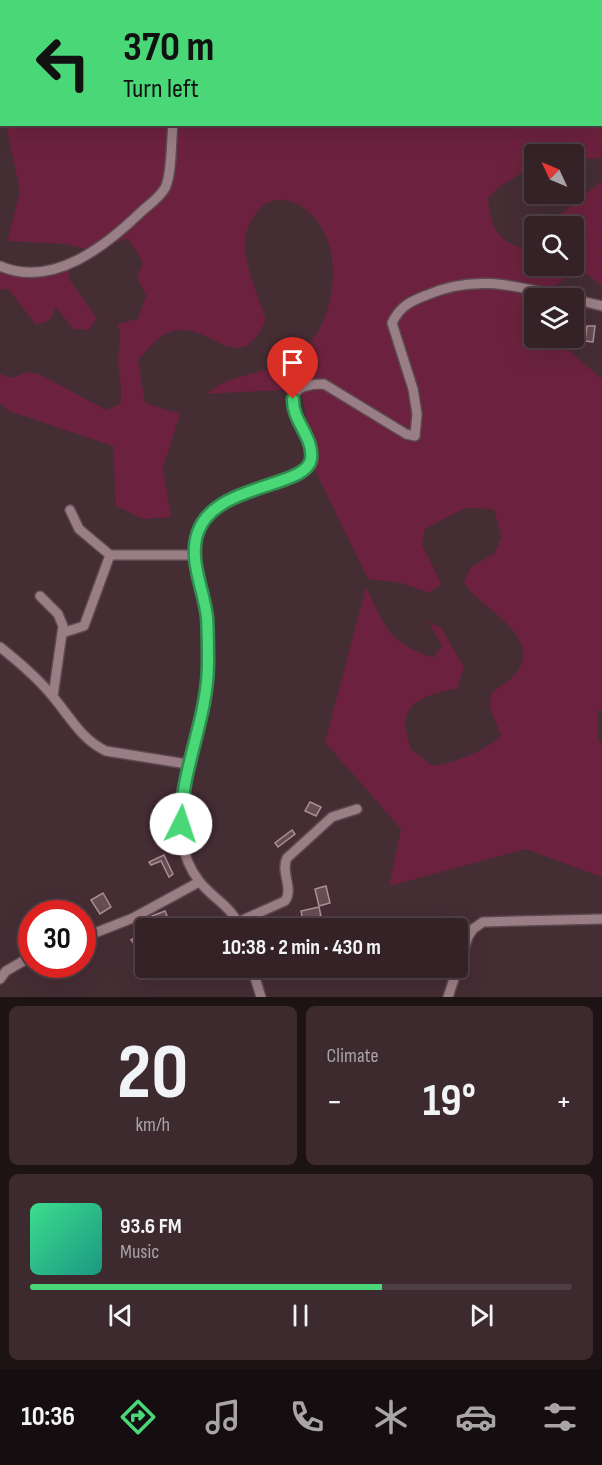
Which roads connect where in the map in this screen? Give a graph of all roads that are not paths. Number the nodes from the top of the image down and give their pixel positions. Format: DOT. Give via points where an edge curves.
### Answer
graph roads {
  1 [pos="173,126"];
  2 [pos="0,266"];
  3 [pos="525,288"];
  4 [pos="584,302"];
  5 [pos="602,306"];
  6 [pos="70,510"];
  7 [pos="110,555"];
  8 [pos="195,555"];
  9 [pos="39,596"];
  10 [pos="62,633"];
  11 [pos="0,647"];
  12 [pos="53,696"];
  13 [pos="187,764"];
  14 [pos="357,809"];
  15 [pos="199,882"];
  16 [pos="234,918"];
  17 [pos="252,918"];
  18 [pos="602,918"];
  19 [pos="96,933"];
  20 [pos="468,936"];
  21 [pos="18,964"];
  22 [pos="255,978"];
  23 [pos="453,978"];
  24 [pos="0,979"];
  25 [pos="261,997"];
  26 [pos="448,997"];
  1 -- 2 [label="street" via="165,189 119,233 70,265 28,271"];
  3 -- 8 [label="street" via="456,284 407,303 392,323 413,389 415,436 324,384 310,384 293,399 293,408 312,448 311,462 291,479 252,488 217,506 198,530"];
  4 -- 5 [label="street"];
  6 -- 7 [label="street" via="85,535"];
  7 -- 8 [label="street"];
  7 -- 10 [label="street" via="84,626"];
  8 -- 13 [label="street" via="207,618 207,691"];
  9 -- 10 [label="street" via="61,618"];
  10 -- 12 [label="street"];
  11 -- 12 [label="street"];
  12 -- 13 [label="street" via="97,747"];
  13 -- 15 [label="street" via="181,837 186,859"];
  14 -- 17 [label="street" via="332,817 287,858 285,901"];
  15 -- 16 [label="street"];
  15 -- 19 [label="street" via="133,918"];
  18 -- 20 [label="street" via="483,922"];
  21 -- 24 [label="street"];
  22 -- 25 [label="street"];
  23 -- 26 [label="street"];
}
